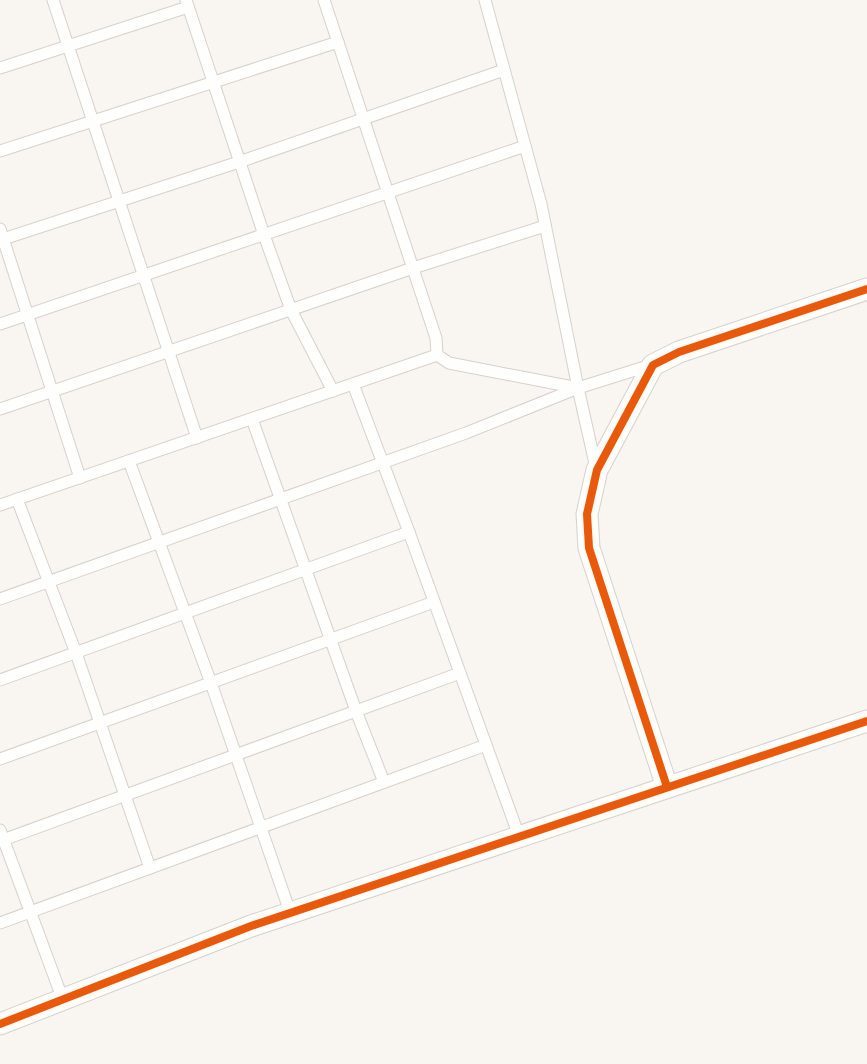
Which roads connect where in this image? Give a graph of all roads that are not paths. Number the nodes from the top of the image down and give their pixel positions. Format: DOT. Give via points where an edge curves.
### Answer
graph roads {
  1 [pos="53,0"];
  2 [pos="324,0"];
  3 [pos="485,0"];
  4 [pos="187,3"];
  5 [pos="338,42"];
  6 [pos="68,46"];
  7 [pos="0,68"];
  8 [pos="504,70"];
  9 [pos="213,82"];
  10 [pos="363,119"];
  11 [pos="92,121"];
  12 [pos="525,146"];
  13 [pos="0,152"];
  14 [pos="239,162"];
  15 [pos="388,193"];
  16 [pos="119,201"];
  17 [pos="545,226"];
  18 [pos="264,235"];
  19 [pos="1,236"];
  20 [pos="413,268"];
  21 [pos="144,275"];
  22 [pos="867,288"];
  23 [pos="291,310"];
  24 [pos="28,315"];
  25 [pos="0,324"];
  26 [pos="170,352"];
  27 [pos="437,355"];
  28 [pos="653,365"];
  29 [pos="353,384"];
  30 [pos="578,388"];
  31 [pos="333,391"];
  32 [pos="52,392"];
  33 [pos="0,410"];
  34 [pos="252,419"];
  35 [pos="197,438"];
  36 [pos="129,461"];
  37 [pos="383,463"];
  38 [pos="597,470"];
  39 [pos="80,478"];
  40 [pos="281,498"];
  41 [pos="16,500"];
  42 [pos="0,505"];
  43 [pos="409,532"];
  44 [pos="158,542"];
  45 [pos="307,569"];
  46 [pos="48,582"];
  47 [pos="0,599"];
  48 [pos="434,602"];
  49 [pos="184,613"];
  50 [pos="331,640"];
  51 [pos="76,653"];
  52 [pos="460,673"];
  53 [pos="0,680"];
  54 [pos="211,683"];
  55 [pos="356,711"];
  56 [pos="867,721"];
  57 [pos="99,724"];
  58 [pos="486,745"];
  59 [pos="235,755"];
  60 [pos="0,760"];
  61 [pos="384,782"];
  62 [pos="667,787"];
  63 [pos="124,795"];
  64 [pos="260,828"];
  65 [pos="519,836"];
  66 [pos="1,837"];
  67 [pos="150,868"];
  68 [pos="30,912"];
  69 [pos="290,912"];
  70 [pos="0,923"];
  71 [pos="63,1000"];
  72 [pos="0,1024"];
  1 -- 6 [label="lane"];
  2 -- 5 [label="lane"];
  3 -- 8 [label="lane"];
  4 -- 6 [label="lane"];
  4 -- 9 [label="lane"];
  5 -- 9 [label="lane"];
  5 -- 10 [label="lane"];
  6 -- 7 [label="lane"];
  6 -- 11 [label="lane"];
  8 -- 10 [label="lane"];
  8 -- 12 [label="lane"];
  9 -- 11 [label="lane"];
  9 -- 14 [label="lane"];
  10 -- 14 [label="lane"];
  10 -- 15 [label="lane"];
  11 -- 13 [label="lane"];
  11 -- 16 [label="lane"];
  12 -- 15 [label="lane"];
  12 -- 17 [label="lane"];
  14 -- 16 [label="lane"];
  14 -- 18 [label="lane"];
  15 -- 18 [label="lane"];
  15 -- 20 [label="lane"];
  16 -- 19 [label="lane"];
  16 -- 21 [label="lane"];
  17 -- 20 [label="lane"];
  17 -- 30 [label="lane"];
  18 -- 21 [label="lane"];
  18 -- 23 [label="lane"];
  19 -- 24 [label="lane"];
  20 -- 23 [label="lane"];
  20 -- 27 [label="lane" via="436,338"];
  21 -- 24 [label="lane"];
  21 -- 26 [label="lane"];
  22 -- 28 [label="street" via="679,352"];
  23 -- 26 [label="lane"];
  23 -- 31 [label="lane"];
  24 -- 25 [label="lane"];
  24 -- 32 [label="lane"];
  26 -- 32 [label="lane"];
  26 -- 35 [label="lane"];
  27 -- 29 [label="lane"];
  27 -- 30 [label="lane" via="448,363"];
  28 -- 30 [label="lane"];
  28 -- 38 [label="street"];
  29 -- 31 [label="lane"];
  29 -- 37 [label="lane"];
  30 -- 37 [label="lane"];
  30 -- 38 [label="lane"];
  31 -- 34 [label="lane"];
  32 -- 33 [label="lane"];
  32 -- 39 [label="lane"];
  34 -- 35 [label="lane"];
  34 -- 40 [label="lane"];
  35 -- 36 [label="lane"];
  36 -- 39 [label="lane"];
  36 -- 44 [label="lane"];
  37 -- 40 [label="lane"];
  37 -- 43 [label="lane"];
  38 -- 62 [label="street" via="587,514 589,548"];
  39 -- 41 [label="lane"];
  40 -- 44 [label="lane"];
  40 -- 45 [label="lane"];
  41 -- 42 [label="lane"];
  41 -- 46 [label="lane"];
  43 -- 45 [label="lane"];
  43 -- 48 [label="lane"];
  44 -- 46 [label="lane"];
  44 -- 49 [label="lane"];
  45 -- 49 [label="lane"];
  45 -- 50 [label="lane"];
  46 -- 47 [label="lane"];
  46 -- 51 [label="lane"];
  48 -- 50 [label="lane"];
  48 -- 52 [label="lane"];
  49 -- 51 [label="lane"];
  49 -- 54 [label="lane"];
  50 -- 54 [label="lane"];
  50 -- 55 [label="lane"];
  51 -- 53 [label="lane"];
  51 -- 57 [label="lane"];
  52 -- 55 [label="lane"];
  52 -- 58 [label="lane"];
  54 -- 57 [label="lane"];
  54 -- 59 [label="lane"];
  55 -- 59 [label="lane"];
  55 -- 61 [label="lane"];
  56 -- 62 [label="street"];
  57 -- 60 [label="lane"];
  57 -- 63 [label="lane"];
  58 -- 61 [label="lane"];
  58 -- 65 [label="lane"];
  59 -- 63 [label="lane"];
  59 -- 64 [label="lane"];
  61 -- 64 [label="lane"];
  62 -- 65 [label="street"];
  63 -- 66 [label="lane"];
  63 -- 67 [label="lane"];
  64 -- 67 [label="lane"];
  64 -- 69 [label="lane"];
  65 -- 69 [label="street"];
  66 -- 68 [label="lane"];
  67 -- 68 [label="lane"];
  68 -- 70 [label="lane"];
  68 -- 71 [label="lane"];
  69 -- 71 [label="street"];
  71 -- 72 [label="street"];
}
